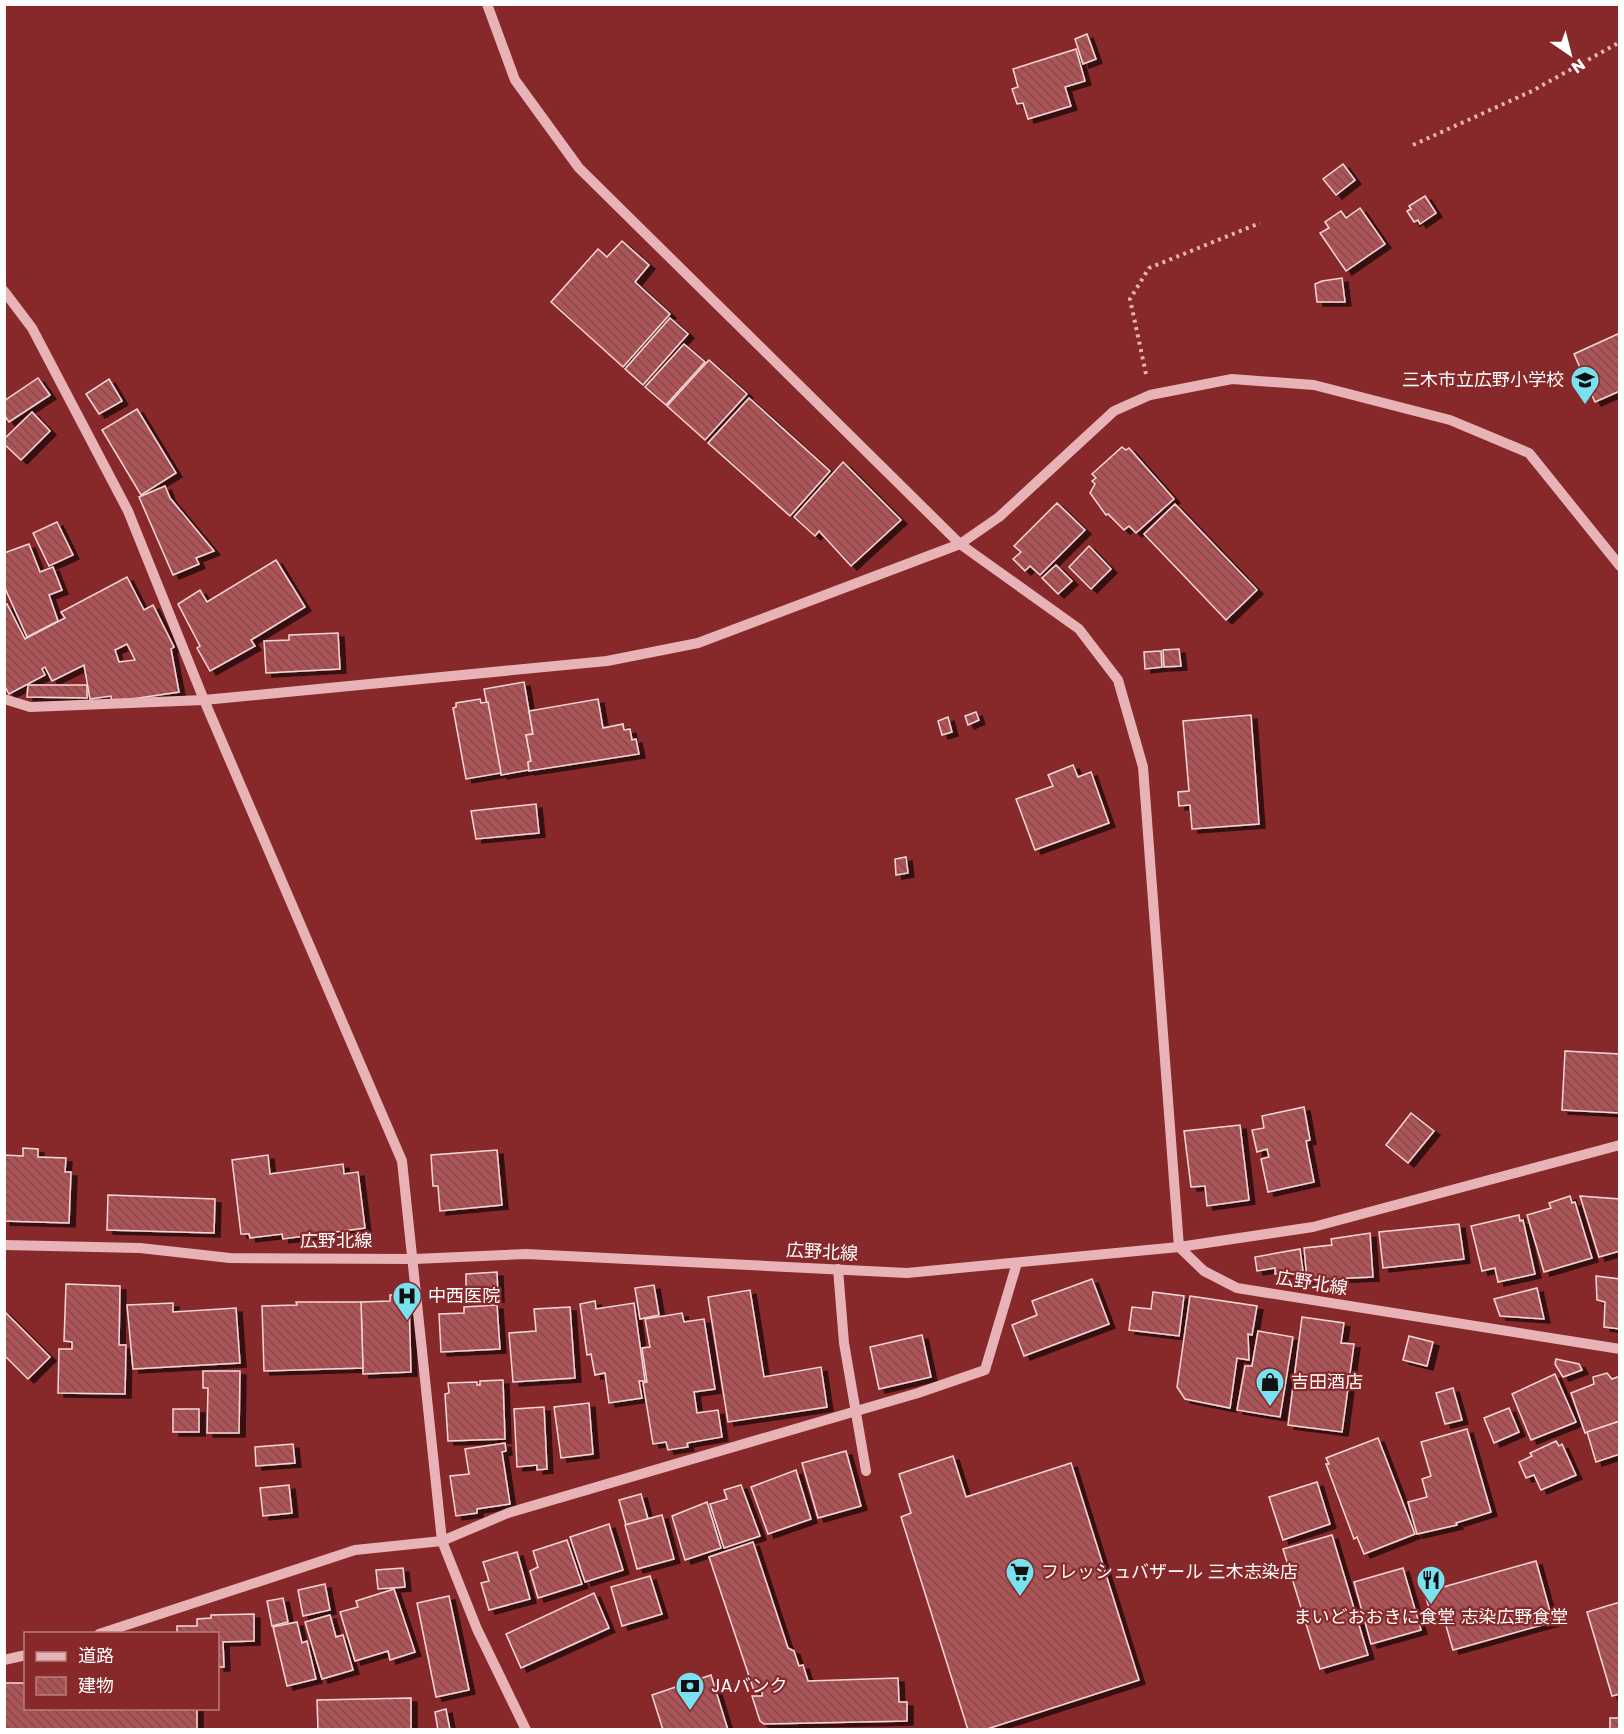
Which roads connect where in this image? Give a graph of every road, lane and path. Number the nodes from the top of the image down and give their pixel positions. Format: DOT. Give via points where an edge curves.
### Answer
graph roads {
  1 [pos="488,4"];
  2 [pos="1620,42"];
  3 [pos="1413,145"];
  4 [pos="1260,223"];
  5 [pos="4,291"];
  6 [pos="1150,395"];
  7 [pos="960,544"];
  8 [pos="1620,566"];
  9 [pos="4,699"];
  10 [pos="204,700"];
  11 [pos="1620,1145"];
  12 [pos="4,1245"];
  13 [pos="1179,1247"];
  14 [pos="414,1259"];
  15 [pos="1017,1263"];
  16 [pos="838,1269"];
  17 [pos="1620,1349"];
  18 [pos="857,1411"];
  19 [pos="866,1471"];
  20 [pos="442,1541"];
  21 [pos="105,1632"];
  22 [pos="24,1655"];
  23 [pos="4,1660"];
  24 [pos="526,1730"];
  1 -- 7 [label="street" via="515,80 579,168"];
  2 -- 3 [label="path" via="1532,91"];
  4 -- 6 [label="path" via="1149,268 1130,299"];
  5 -- 10 [label="street" via="32,328 128,511"];
  6 -- 7 [label="street" via="1114,411 999,517"];
  6 -- 8 [label="street" via="1232,379 1314,385 1450,420 1529,453"];
  7 -- 10 [label="street" via="698,643 607,661"];
  7 -- 13 [label="street" via="1079,629 1119,680 1143,766"];
  9 -- 10 [label="street" via="30,707"];
  10 -- 14 [label="street" via="402,1161"];
  11 -- 13 [label="street" via="1313,1227"];
  12 -- 14 [label="street, 広野北線" via="140,1248 231,1258"];
  13 -- 15 [label="street, 広野北線"];
  13 -- 17 [label="street, 広野北線" via="1204,1271 1237,1288"];
  14 -- 16 [label="street, 広野北線" via="526,1254"];
  14 -- 20 [label="street"];
  15 -- 16 [label="street, 広野北線" via="907,1273"];
  15 -- 18 [label="street" via="985,1370"];
  16 -- 18 [label="street" via="844,1343"];
  18 -- 19 [label="street"];
  18 -- 20 [label="street" via="508,1514"];
  20 -- 21 [label="street" via="355,1550"];
  20 -- 24 [label="street" via="477,1629"];
  22 -- 23 [label="street"];
}
